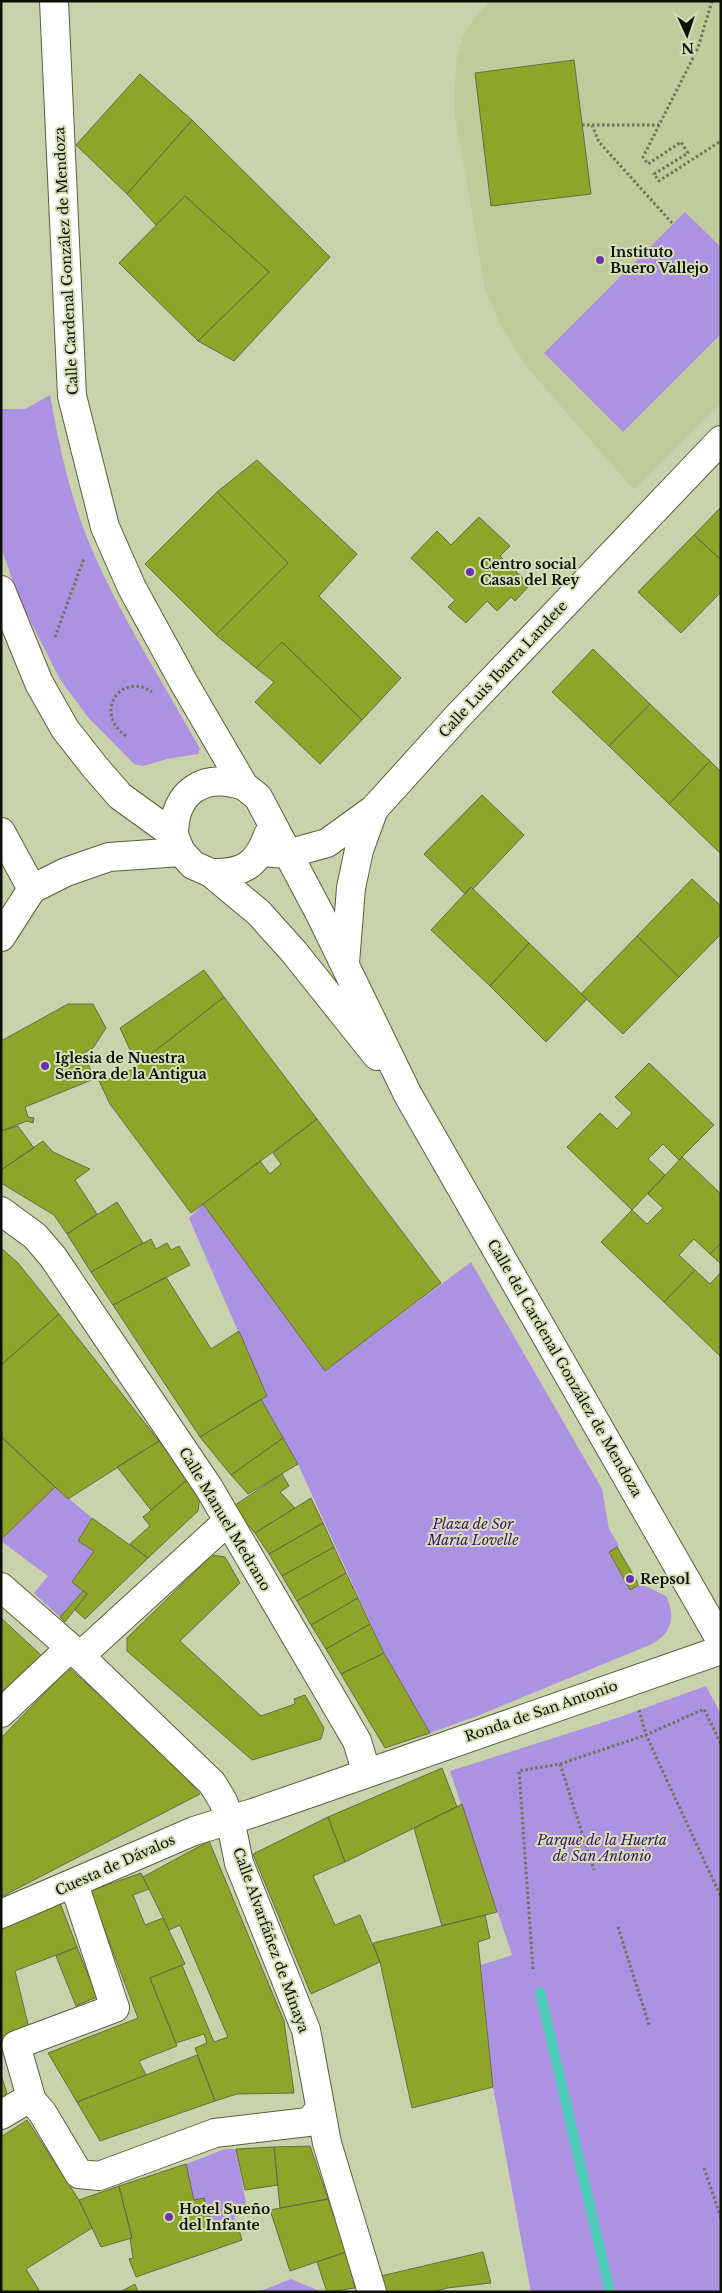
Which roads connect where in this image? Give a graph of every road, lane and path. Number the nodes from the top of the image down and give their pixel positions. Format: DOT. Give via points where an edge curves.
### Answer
graph roads {
  1 [pos="54,1"];
  2 [pos="712,1"];
  3 [pos="582,125"];
  4 [pos="592,125"];
  5 [pos="659,125"];
  6 [pos="721,142"];
  7 [pos="673,224"];
  8 [pos="721,440"];
  9 [pos="105,527"];
  10 [pos="1,590"];
  11 [pos="28,655"];
  12 [pos="155,694"];
  13 [pos="126,736"];
  14 [pos="244,786"];
  15 [pos="374,808"];
  16 [pos="1,832"];
  17 [pos="178,844"];
  18 [pos="274,853"];
  19 [pos="210,873"];
  20 [pos="32,889"];
  21 [pos="1,936"];
  22 [pos="344,964"];
  23 [pos="408,1095"];
  24 [pos="1,1211"];
  25 [pos="228,1521"];
  26 [pos="1,1587"];
  27 [pos="721,1641"];
  28 [pos="721,1650"];
  29 [pos="75,1652"];
  30 [pos="1,1713"];
  31 [pos="646,1735"];
  32 [pos="721,1744"];
  33 [pos="560,1764"];
  34 [pos="362,1774"];
  35 [pos="230,1819"];
  36 [pos="594,1870"];
  37 [pos="74,1884"];
  38 [pos="721,1897"];
  39 [pos="1,1914"];
  40 [pos="618,1927"];
  41 [pos="533,1969"];
  42 [pos="649,2025"];
  43 [pos="32,2101"];
  44 [pos="320,2111"];
  45 [pos="1,2115"];
  46 [pos="704,2168"];
  47 [pos="721,2218"];
  48 [pos="372,2292"];
  1 -- 9 [label="street, Calle Cardenal González de Mendoza" via="72,396"];
  2 -- 5 [label="path" via="698,48"];
  3 -- 4 [label="path"];
  4 -- 5 [label="path"];
  4 -- 7 [label="path" via="599,142"];
  5 -- 6 [label="path" via="644,157 648,164 681,142 688,153 654,174 659,181"];
  8 -- 15 [label="street, Calle Luis Ibarra Landete"];
  9 -- 11 [label="path" via="90,544 47,656"];
  9 -- 14 [label="street, Calle Cardenal González de Mendoza" via="136,596"];
  10 -- 11 [label="street"];
  11 -- 17 [label="street" via="39,683 65,729 94,766 120,796"];
  12 -- 13 [label="path" via="146,687 135,686 124,689 115,697 110,708 111,719"];
  14 -- 17 [label="street" via="227,780 193,789 181,802 174,818"];
  14 -- 18 [label="street, Calle Cardenal González de Mendoza" via="258,797 267,814"];
  15 -- 18 [label="street, Calle Luis Ibarra Landete" via="326,843"];
  15 -- 22 [label="street" via="359,850 351,888"];
  16 -- 20 [label="street"];
  17 -- 19 [label="street" via="193,865"];
  17 -- 20 [label="street" via="109,857 66,872"];
  18 -- 19 [label="street" via="230,874"];
  18 -- 22 [label="street, Calle Cardenal González de Mendoza"];
  19 -- 23 [label="street" via="259,913 294,952"];
  20 -- 21 [label="street"];
  22 -- 23 [label="street, Calle Cardenal González de Mendoza"];
  23 -- 27 [label="street, Calle del Cardenal González de Mendoza"];
  24 -- 25 [label="street, Calle Manuel Medrano" via="35,1236 53,1257 210,1488"];
  25 -- 29 [label="street"];
  25 -- 34 [label="street, Calle Manuel Medrano" via="357,1741 364,1764"];
  26 -- 29 [label="street, Calle Alvarfáñez de Minaya"];
  28 -- 34 [label="street, Ronda de San Antonio"];
  29 -- 30 [label="street"];
  29 -- 35 [label="street, Calle Alvarfáñez de Minaya" via="212,1783"];
  31 -- 32 [label="path" via="704,1709"];
  31 -- 33 [label="path"];
  31 -- 38 [label="path"];
  33 -- 36 [label="path"];
  33 -- 41 [label="path" via="519,1771"];
  34 -- 35 [label="street, Ronda de San Antonio"];
  35 -- 37 [label="street, Cuesta de Dávalos" via="194,1830"];
  35 -- 44 [label="street, Calle Alvarfáñez de Minaya" via="239,1862 306,2030"];
  37 -- 39 [label="street, Cuesta de Dávalos"];
  37 -- 43 [label="street" via="115,2008 16,2045"];
  40 -- 42 [label="path"];
  43 -- 44 [label="street" via="79,2174 99,2176 216,2133 308,2122"];
  43 -- 45 [label="street" via="23,2102"];
  44 -- 48 [label="street, Calle Alvarfáñez de Minaya"];
  46 -- 47 [label="path"];
}
